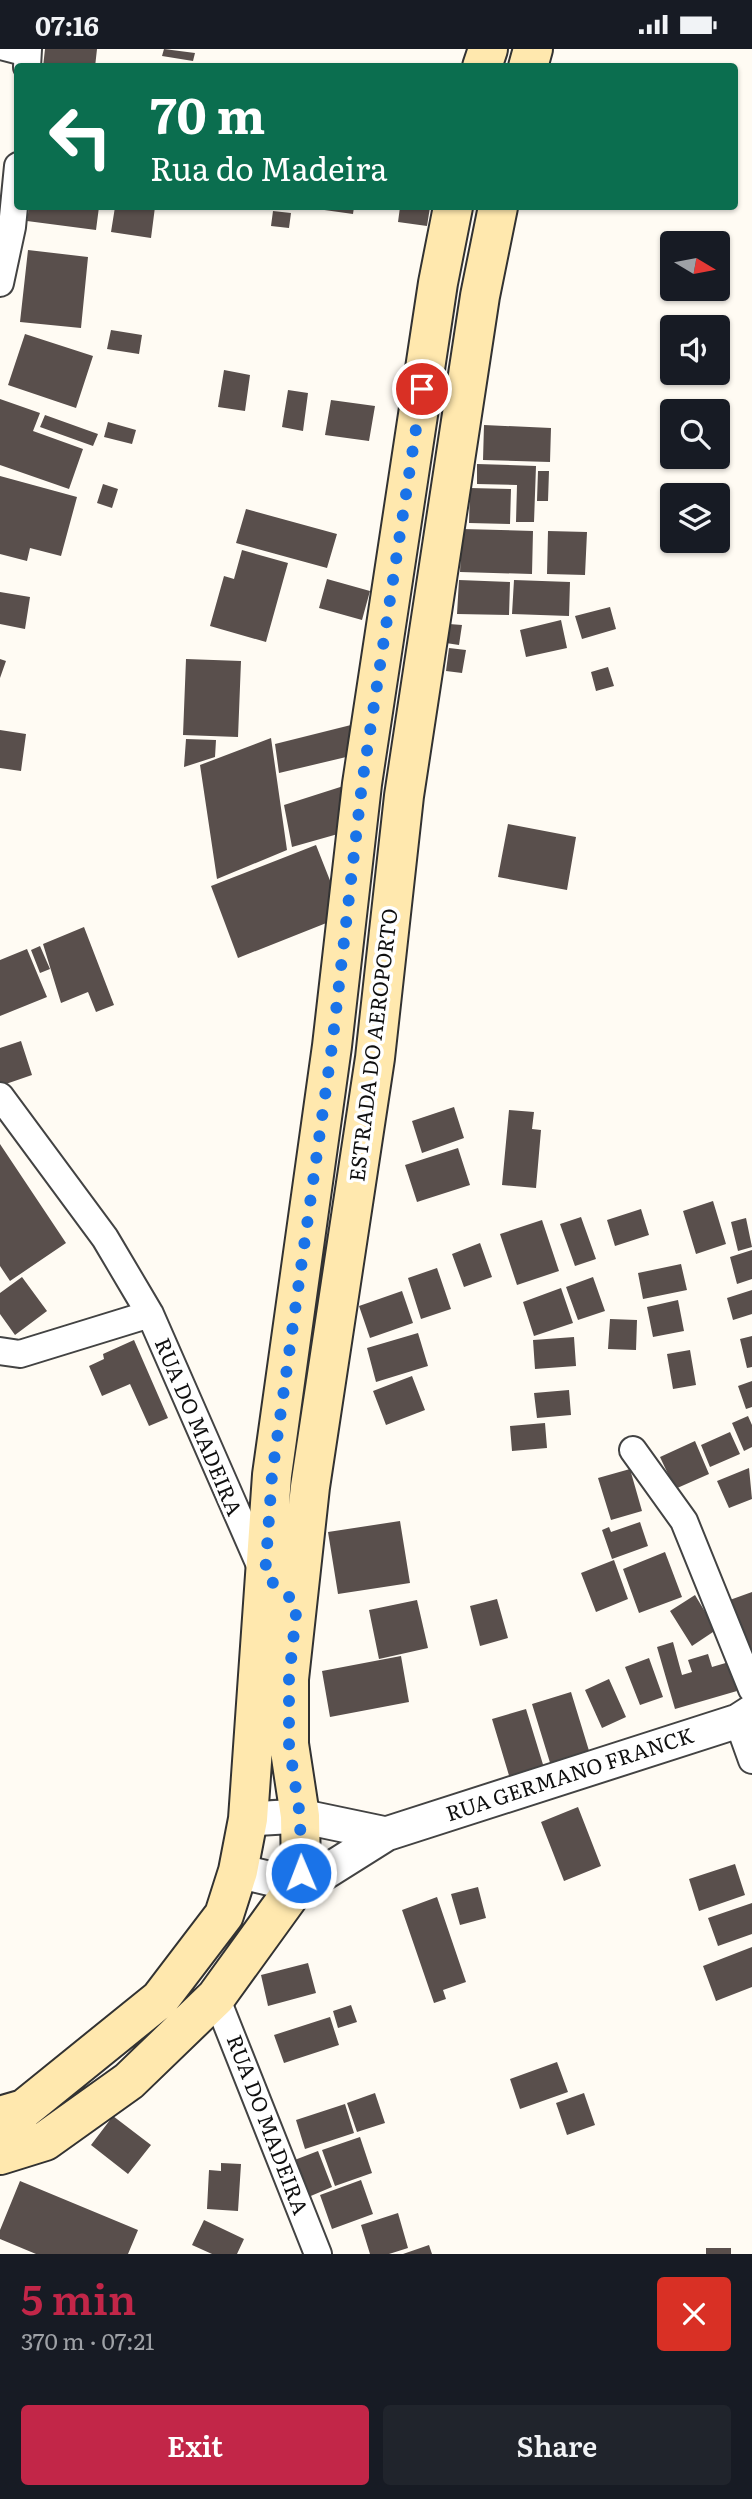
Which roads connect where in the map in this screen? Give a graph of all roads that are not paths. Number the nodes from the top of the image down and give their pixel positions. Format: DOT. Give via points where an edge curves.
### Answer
graph roads {
  1 [pos="0,53"];
  2 [pos="27,58"];
  3 [pos="14,207"];
  4 [pos="452,210"];
  5 [pos="497,210"];
  6 [pos="0,283"];
  7 [pos="0,1096"];
  8 [pos="150,1314"];
  9 [pos="0,1351"];
  10 [pos="633,1450"];
  11 [pos="265,1576"];
  12 [pos="297,1604"];
  13 [pos="274,1675"];
  14 [pos="752,1689"];
  15 [pos="745,1717"];
  16 [pos="752,1760"];
  17 [pos="300,1816"];
  18 [pos="248,1819"];
  19 [pos="386,1834"];
  20 [pos="238,1871"];
  21 [pos="297,1885"];
  22 [pos="216,1997"];
  23 [pos="0,2116"];
  24 [pos="0,2155"];
  25 [pos="318,2254"];
  1 -- 2 [label="lane"];
  3 -- 6 [label="street"];
  4 -- 11 [label="main road, ESTRADA DO AEROPORTO" via="362,784 332,1046 272,1475"];
  5 -- 12 [label="main road, ESTRADA DO AEROPORTO" via="480,296 404,796 374,1058"];
  7 -- 8 [label="street, RUA DO MADEIRA" via="105,1238"];
  8 -- 9 [label="street, RUA DO MADEIRA" via="20,1354"];
  8 -- 11 [label="street, RUA DO MADEIRA"];
  10 -- 14 [label="street" via="684,1521"];
  11 -- 12 [label="street, RUA DO MADEIRA"];
  11 -- 13 [label="main road, ESTRADA DO AEROPORTO"];
  12 -- 13 [label="main road, ESTRADA DO AEROPORTO"];
  13 -- 17 [label="main road, ESTRADA DO AEROPORTO"];
  13 -- 18 [label="main road, ESTRADA DO AEROPORTO"];
  15 -- 16 [label="street"];
  15 -- 19 [label="street, RUA GERMANO FRANCK"];
  17 -- 18 [label="street, RUA GERMANO FRANCK"];
  17 -- 19 [label="street, RUA GERMANO FRANCK"];
  17 -- 21 [label="main road, ESTRADA DO AEROPORTO"];
  18 -- 20 [label="main road"];
  19 -- 21 [label="street, RUA GERMANO FRANCK"];
  20 -- 21 [label="street"];
  20 -- 23 [label="main road" via="224,1915 160,1999 24,2109"];
  21 -- 22 [label="main road, RUA GERMANO FRANCK"];
  22 -- 24 [label="main road, RUA GERMANO FRANCK" via="129,2081 45,2141"];
  22 -- 25 [label="street, RUA DO MADEIRA"];
}
